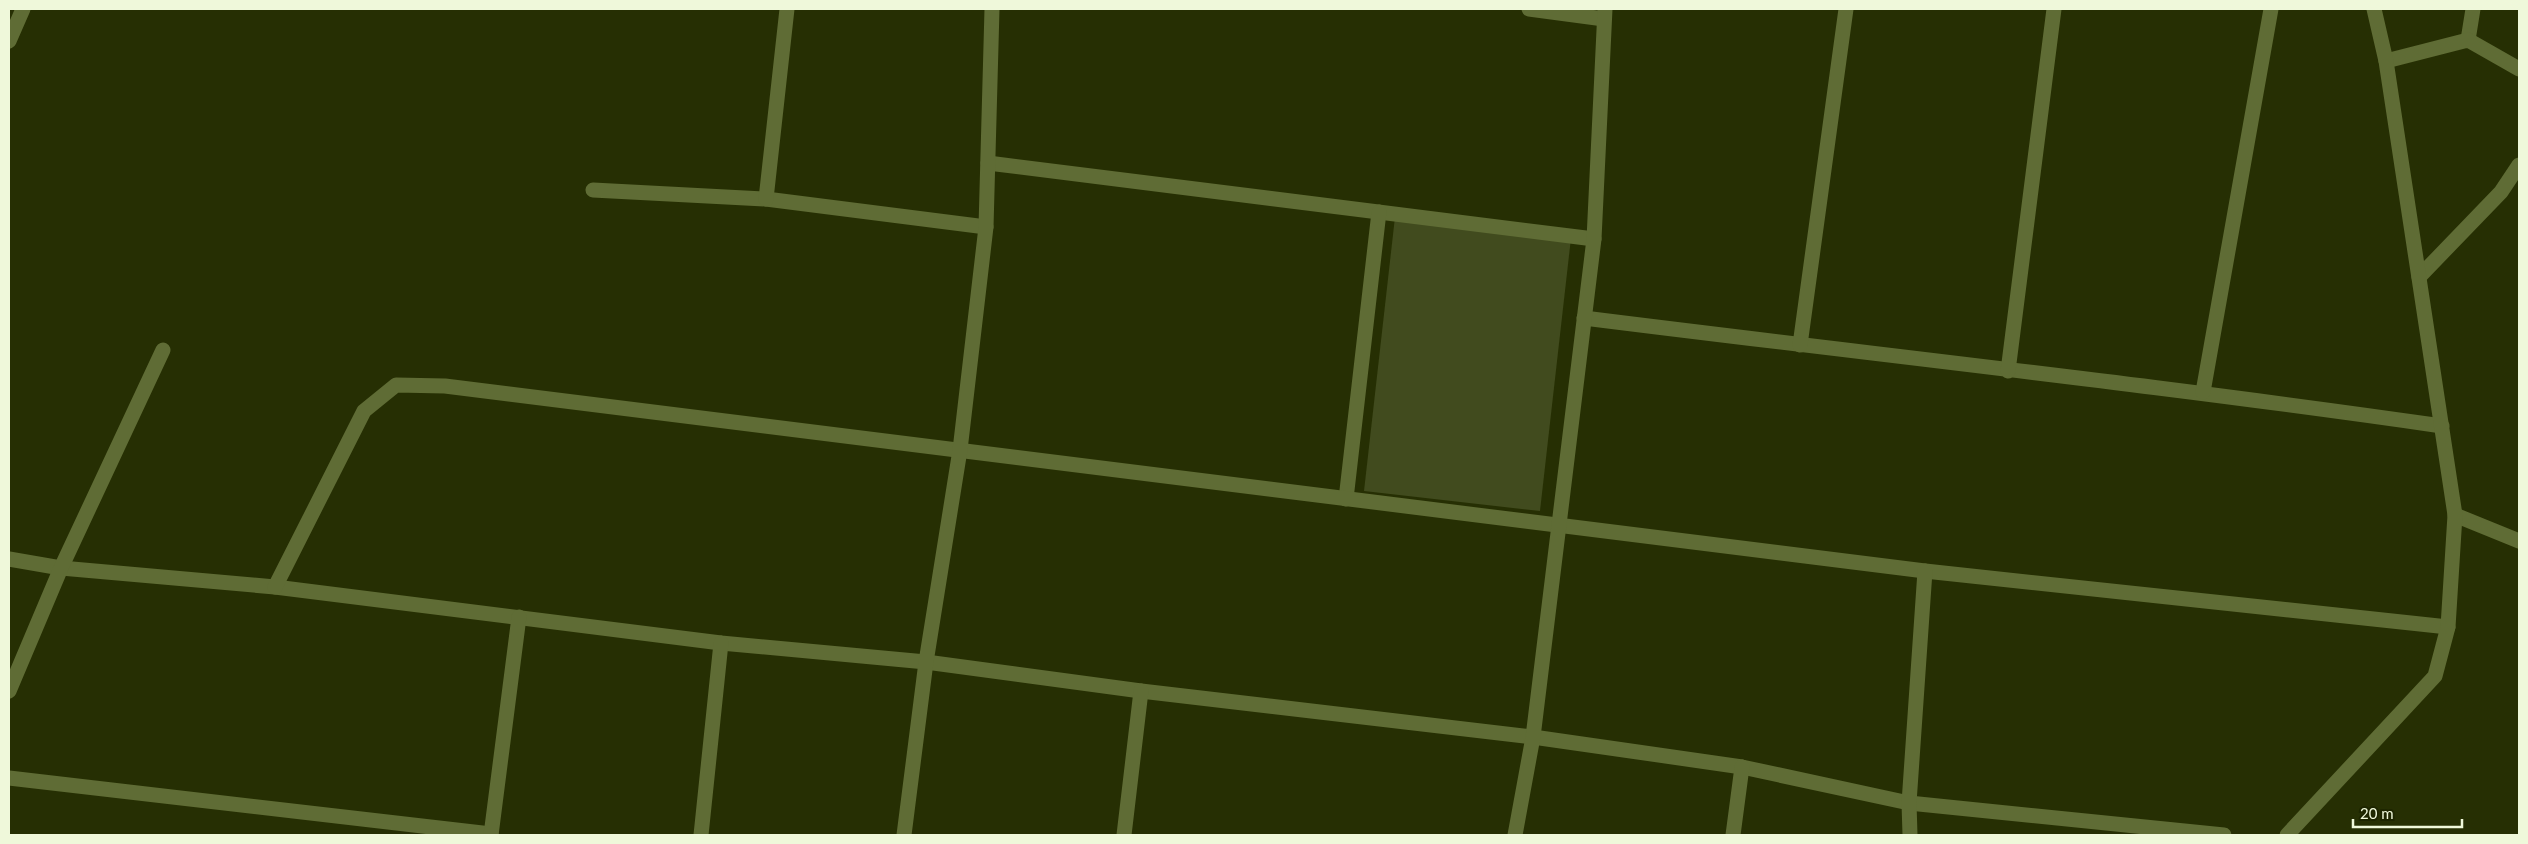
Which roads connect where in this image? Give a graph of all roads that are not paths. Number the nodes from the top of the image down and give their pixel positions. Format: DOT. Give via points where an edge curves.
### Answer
graph roads {
  1 [pos="23,9"];
  2 [pos="787,9"];
  3 [pos="992,9"];
  4 [pos="1529,9"];
  5 [pos="1846,9"];
  6 [pos="2054,9"];
  7 [pos="2271,9"];
  8 [pos="2374,9"];
  9 [pos="2472,9"];
  10 [pos="1605,14"];
  11 [pos="2468,40"];
  12 [pos="9,41"];
  13 [pos="2386,61"];
  14 [pos="2519,69"];
  15 [pos="988,164"];
  16 [pos="2519,165"];
  17 [pos="593,190"];
  18 [pos="766,199"];
  19 [pos="1379,212"];
  20 [pos="986,227"];
  21 [pos="1594,239"];
  22 [pos="2419,277"];
  23 [pos="1584,318"];
  24 [pos="1800,345"];
  25 [pos="163,350"];
  26 [pos="2008,371"];
  27 [pos="2203,392"];
  28 [pos="2442,426"];
  29 [pos="960,450"];
  30 [pos="1346,499"];
  31 [pos="2455,515"];
  32 [pos="1559,525"];
  33 [pos="2519,541"];
  34 [pos="9,559"];
  35 [pos="61,568"];
  36 [pos="1924,571"];
  37 [pos="275,587"];
  38 [pos="519,617"];
  39 [pos="2448,627"];
  40 [pos="721,642"];
  41 [pos="926,662"];
  42 [pos="9,691"];
  43 [pos="1141,692"];
  44 [pos="1534,737"];
  45 [pos="1742,767"];
  46 [pos="9,778"];
  47 [pos="1909,803"];
  48 [pos="491,835"];
  49 [pos="701,835"];
  50 [pos="904,835"];
  51 [pos="1124,835"];
  52 [pos="1515,835"];
  53 [pos="1732,835"];
  54 [pos="1910,835"];
  55 [pos="2224,835"];
  56 [pos="2287,835"];
  1 -- 12 [label="street"];
  2 -- 18 [label="street"];
  3 -- 15 [label="street"];
  4 -- 10 [label="street"];
  5 -- 24 [label="street"];
  6 -- 26 [label="street"];
  7 -- 27 [label="street"];
  8 -- 13 [label="street"];
  9 -- 11 [label="street"];
  10 -- 21 [label="street"];
  11 -- 13 [label="street"];
  11 -- 14 [label="street"];
  13 -- 22 [label="street"];
  15 -- 19 [label="street"];
  15 -- 20 [label="street"];
  16 -- 22 [label="street" via="2501,192"];
  17 -- 18 [label="street"];
  18 -- 20 [label="street"];
  19 -- 21 [label="street"];
  19 -- 30 [label="street"];
  20 -- 29 [label="street"];
  21 -- 23 [label="street"];
  22 -- 28 [label="street"];
  23 -- 24 [label="street"];
  23 -- 32 [label="street"];
  24 -- 26 [label="street"];
  25 -- 35 [label="street"];
  26 -- 27 [label="street"];
  27 -- 28 [label="street"];
  28 -- 31 [label="street"];
  29 -- 30 [label="street"];
  29 -- 37 [label="street" via="455,387 396,385 364,411"];
  29 -- 41 [label="street"];
  30 -- 32 [label="street"];
  31 -- 33 [label="street"];
  31 -- 39 [label="street"];
  32 -- 36 [label="street"];
  32 -- 44 [label="street"];
  34 -- 35 [label="street"];
  35 -- 37 [label="street"];
  35 -- 42 [label="street"];
  36 -- 39 [label="street"];
  36 -- 47 [label="street"];
  37 -- 38 [label="street"];
  38 -- 40 [label="street"];
  38 -- 48 [label="street"];
  39 -- 56 [label="street" via="2435,676"];
  40 -- 41 [label="street"];
  40 -- 49 [label="street"];
  41 -- 43 [label="street"];
  41 -- 50 [label="street"];
  43 -- 44 [label="street"];
  43 -- 51 [label="street"];
  44 -- 45 [label="street"];
  44 -- 52 [label="street"];
  45 -- 47 [label="street"];
  45 -- 53 [label="street"];
  46 -- 48 [label="street"];
  47 -- 54 [label="street"];
  47 -- 55 [label="street"];
}
